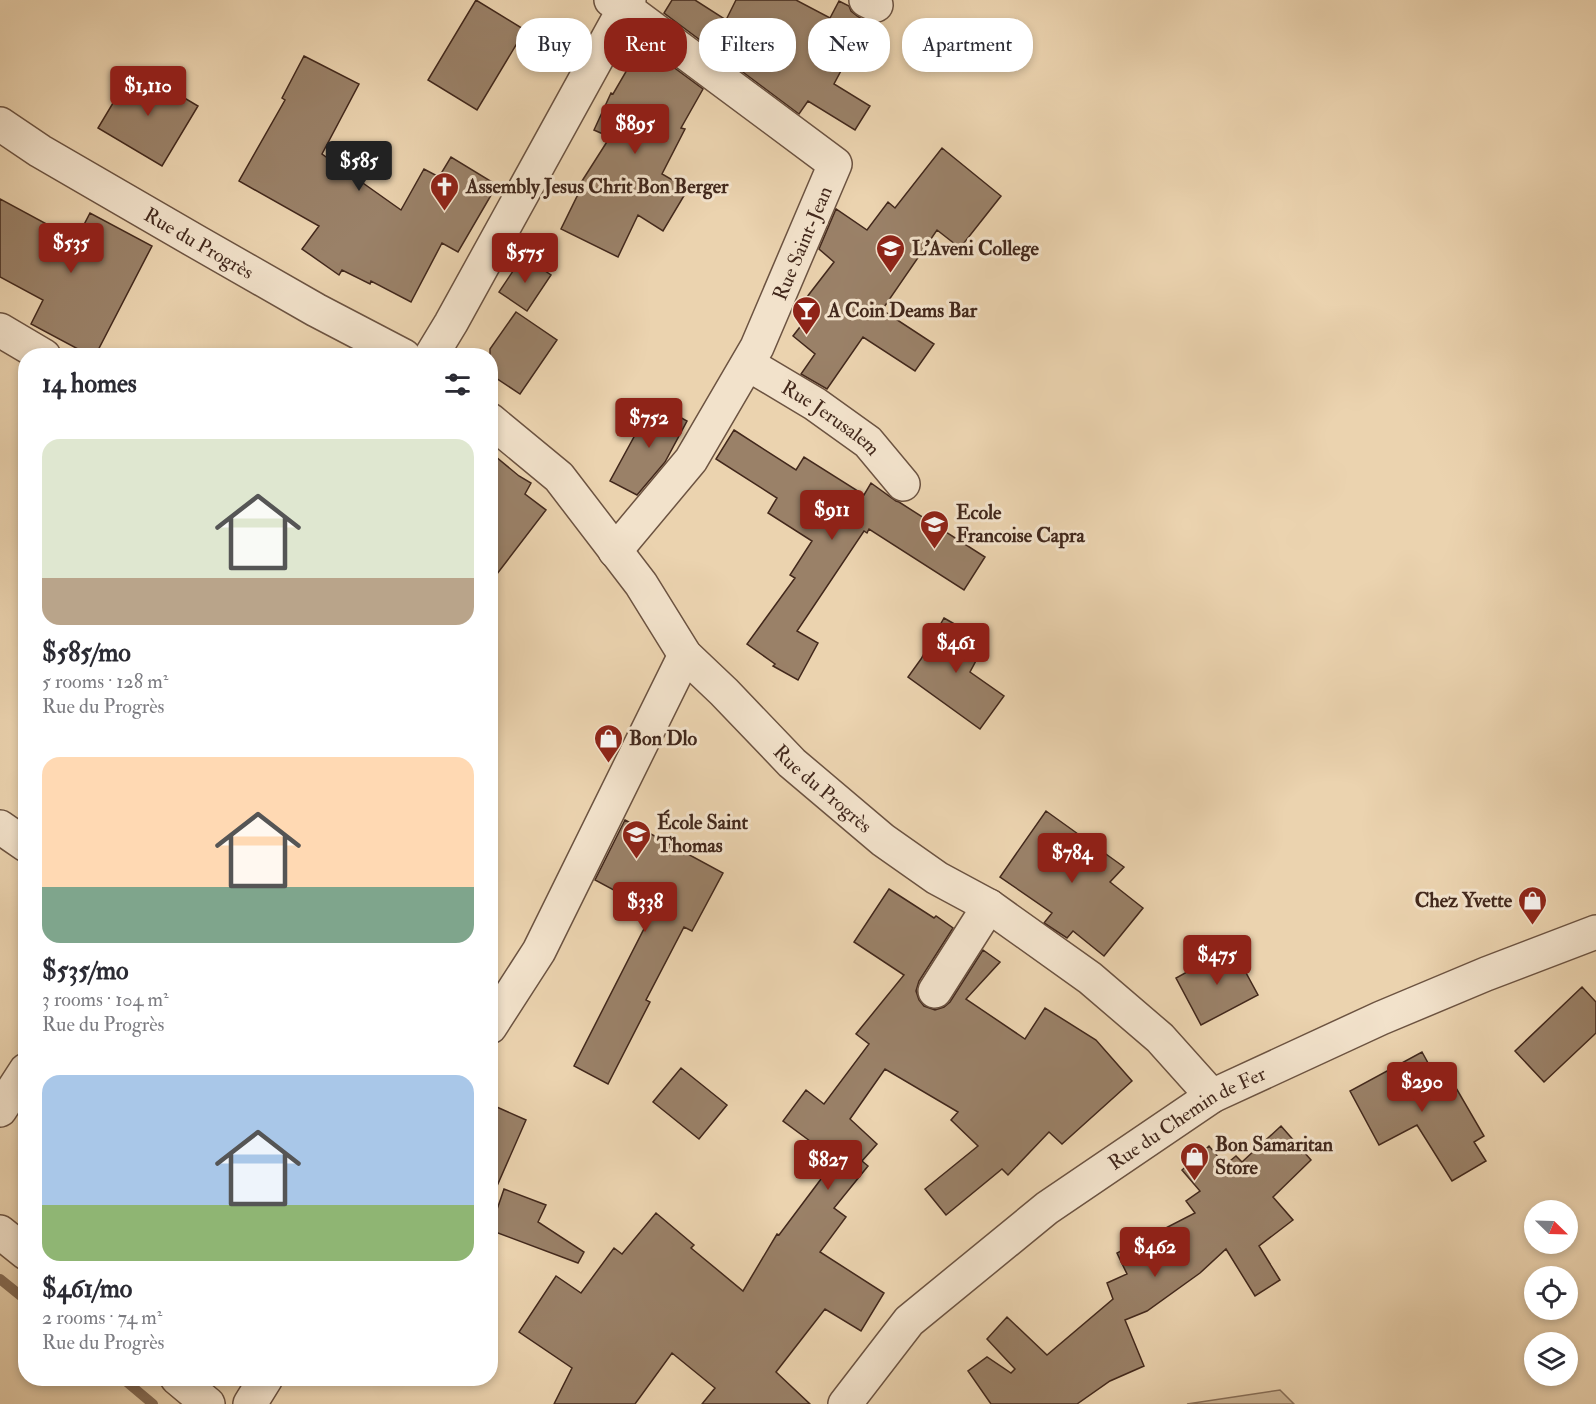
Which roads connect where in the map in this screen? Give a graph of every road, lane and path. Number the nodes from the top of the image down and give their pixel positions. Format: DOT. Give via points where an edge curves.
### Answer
graph roads {
  1 [pos="621,2"];
  2 [pos="0,124"];
  3 [pos="0,330"];
  4 [pos="30,348"];
  5 [pos="389,348"];
  6 [pos="436,348"];
  7 [pos="748,364"];
  8 [pos="498,427"];
  9 [pos="903,484"];
  10 [pos="615,551"];
  11 [pos="685,655"];
  12 [pos="0,827"];
  13 [pos="18,839"];
  14 [pos="989,906"];
  15 [pos="1596,932"];
  16 [pos="935,992"];
  17 [pos="498,1015"];
  18 [pos="18,1082"];
  19 [pos="1212,1096"];
  20 [pos="0,1110"];
  21 [pos="0,1232"];
  22 [pos="18,1247"];
  23 [pos="187,1386"];
  24 [pos="261,1386"];
  25 [pos="208,1404"];
  26 [pos="249,1404"];
  27 [pos="845,1404"];
  1 -- 6 [label="street"];
  1 -- 7 [label="street, Rue Saint-Jean" via="835,164"];
  2 -- 5 [label="street, Rue du Progrès" via="256,276"];
  3 -- 4 [label="street"];
  7 -- 9 [label="street, Rue Jerusalem" via="868,442"];
  7 -- 10 [label="street, Rue Saint-Jean" via="691,460"];
  8 -- 10 [label="street, Rue du Progrès" via="559,477"];
  10 -- 11 [label="street, Rue du Progrès"];
  11 -- 14 [label="street, Rue du Progrès" via="792,763 882,840 937,878"];
  11 -- 17 [label="street" via="539,951"];
  12 -- 13 [label="street"];
  14 -- 16 [label="street"];
  14 -- 19 [label="street, Rue du Progrès" via="1090,978 1160,1038"];
  15 -- 19 [label="street, Rue du Chemin de Fer" via="1381,1018"];
  18 -- 20 [label="street"];
  19 -- 27 [label="street, Rue du Chemin de Fer" via="1047,1208 909,1321"];
  21 -- 22 [label="street"];
  23 -- 25 [label="street"];
  24 -- 26 [label="street"];
}
